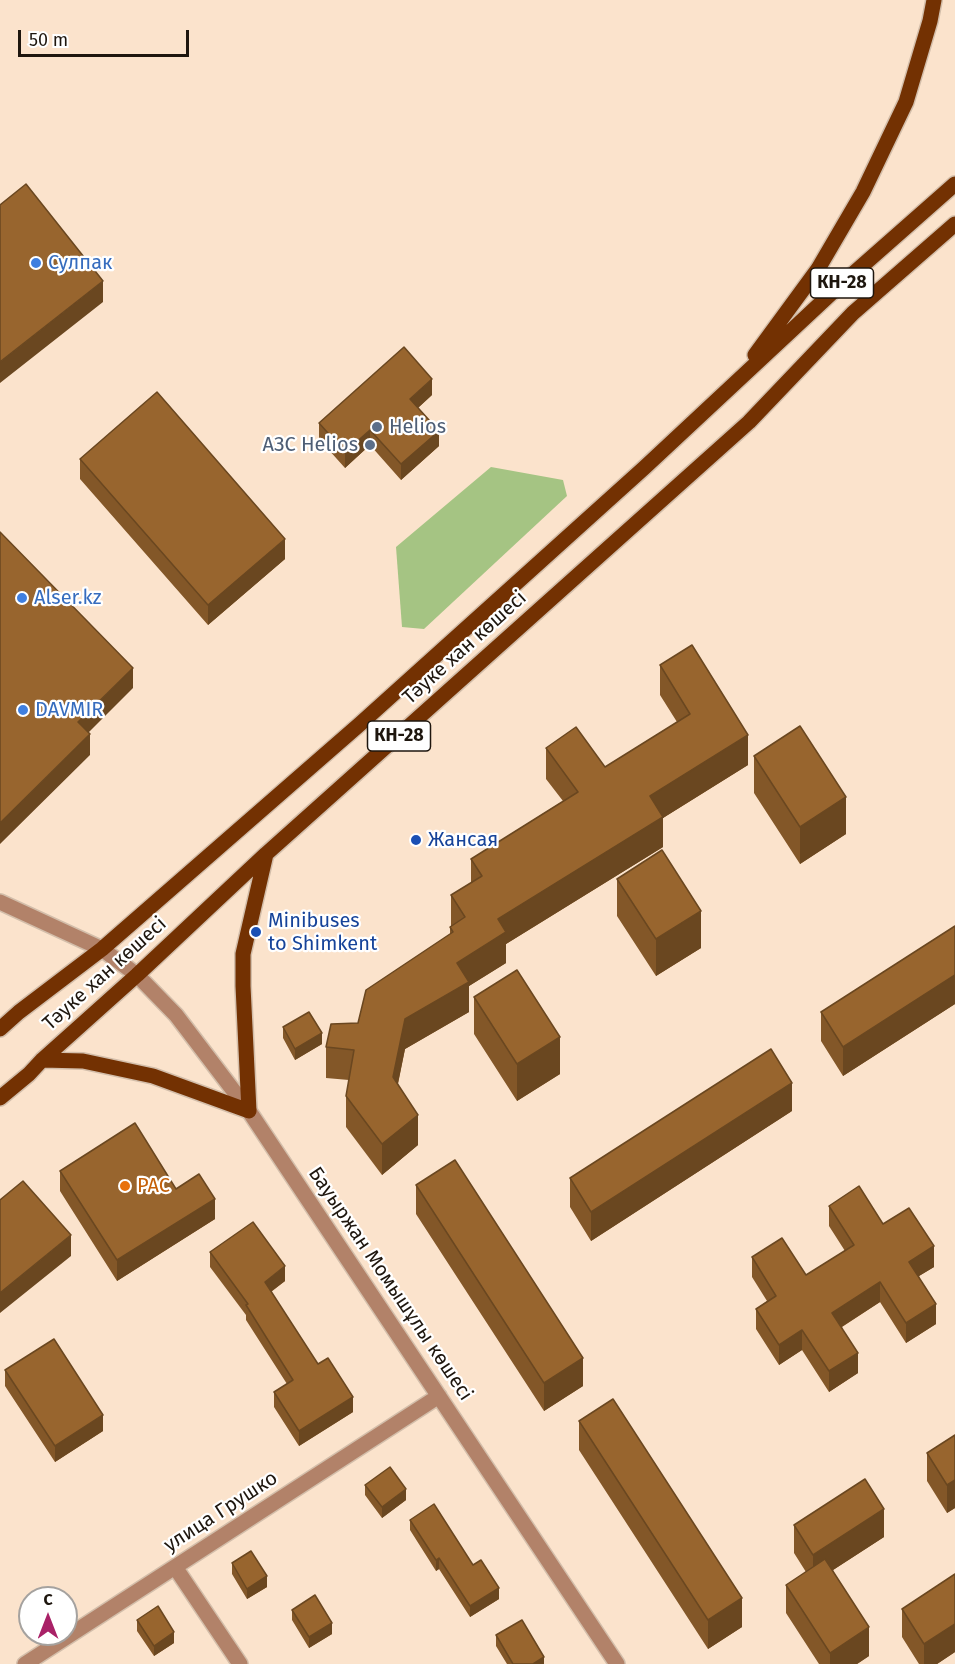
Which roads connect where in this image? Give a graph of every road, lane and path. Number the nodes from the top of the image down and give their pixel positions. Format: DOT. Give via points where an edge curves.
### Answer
graph roads {
  1 [pos="934,0"];
  2 [pos="955,184"];
  3 [pos="955,224"];
  4 [pos="732,385"];
  5 [pos="266,854"];
  6 [pos="0,902"];
  7 [pos="102,949"];
  8 [pos="137,975"];
  9 [pos="0,1029"];
  10 [pos="42,1060"];
  11 [pos="0,1098"];
  12 [pos="249,1111"];
  13 [pos="439,1396"];
  14 [pos="175,1567"];
  15 [pos="26,1664"];
  16 [pos="240,1664"];
  17 [pos="617,1664"];
  1 -- 4 [label="main road" via="906,102 863,192 818,269"];
  2 -- 4 [label="main road, Тәуке хан көшесі / КН-28"];
  3 -- 5 [label="main road, Тәуке хан көшесі / КН-28" via="853,313 749,422"];
  4 -- 7 [label="main road, Тәуке хан көшесі / КН-28" via="360,724"];
  5 -- 8 [label="main road, Тәуке хан көшесі / КН-28"];
  5 -- 12 [label="main road" via="243,954"];
  6 -- 7 [label="street, Бауыржан Момышұлы көшесі"];
  7 -- 8 [label="street, Бауыржан Момышұлы көшесі"];
  7 -- 9 [label="main road, Тәуке хан көшесі / КН-28"];
  8 -- 10 [label="main road, Тәуке хан көшесі / КН-28"];
  8 -- 12 [label="street, Бауыржан Момышұлы көшесі" via="176,1015"];
  10 -- 11 [label="main road, Тәуке хан көшесі / КН-28"];
  10 -- 12 [label="main road" via="83,1061 153,1076"];
  12 -- 13 [label="street, Бауыржан Момышұлы көшесі"];
  13 -- 14 [label="street, улица Грушко"];
  13 -- 17 [label="street, Бауыржан Момышұлы көшесі"];
  14 -- 15 [label="street, улица Грушко"];
  14 -- 16 [label="street"];
}
